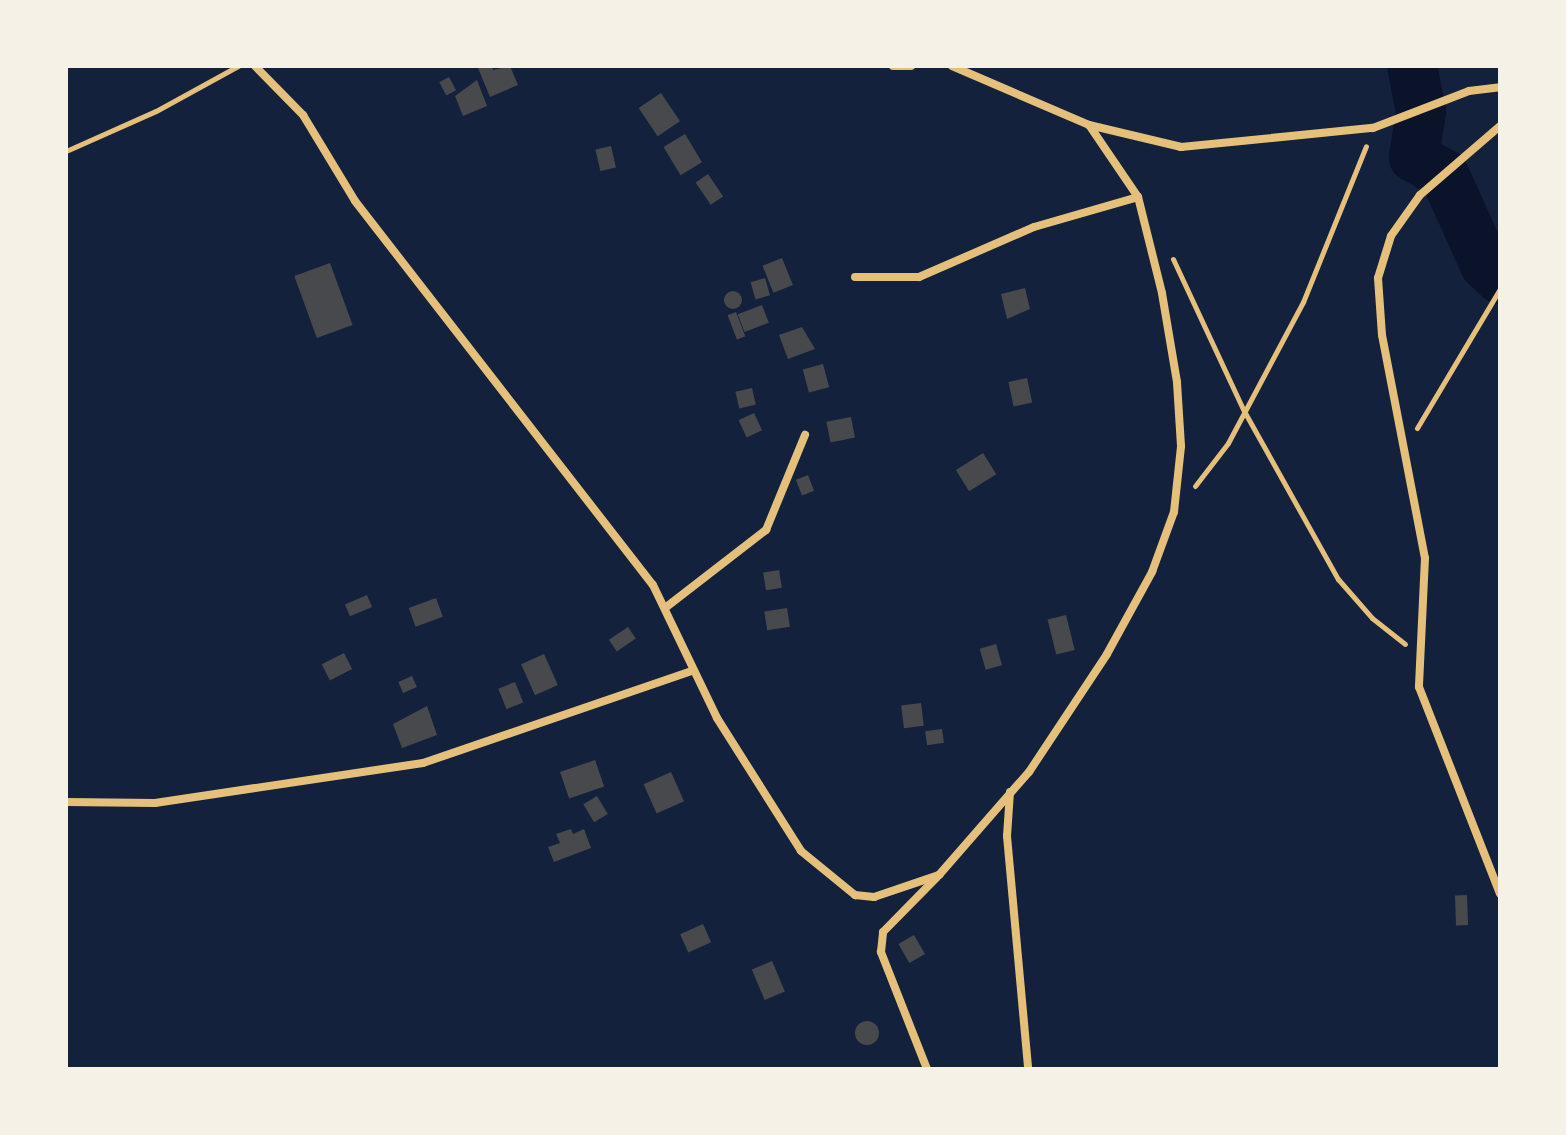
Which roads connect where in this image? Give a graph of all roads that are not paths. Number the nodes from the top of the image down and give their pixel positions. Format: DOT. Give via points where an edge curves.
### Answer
graph roads {
  1 [pos="255,66"];
  2 [pos="893,66"];
  3 [pos="911,66"];
  4 [pos="952,66"];
  5 [pos="1500,87"];
  6 [pos="1089,125"];
  7 [pos="1500,126"];
  8 [pos="1138,197"];
  9 [pos="855,277"];
  10 [pos="805,435"];
  11 [pos="665,608"];
  12 [pos="692,671"];
  13 [pos="1010,791"];
  14 [pos="66,802"];
  15 [pos="939,875"];
  16 [pos="1500,894"];
  17 [pos="927,1069"];
  18 [pos="1028,1069"];
  1 -- 11 [label="street" via="303,115 355,201 583,490"];
  2 -- 3 [label="street"];
  4 -- 6 [label="street"];
  5 -- 6 [label="street" via="1469,91 1373,128 1181,147"];
  6 -- 8 [label="street"];
  7 -- 16 [label="street" via="1420,195 1391,236 1378,278 1382,335 1425,558 1419,687"];
  8 -- 9 [label="street" via="1034,227 919,277"];
  8 -- 13 [label="street" via="1177,382 1181,446 1174,512 1152,572 1107,654 1069,717"];
  10 -- 11 [label="street" via="766,530"];
  11 -- 12 [label="street"];
  12 -- 14 [label="street" via="423,763 155,803"];
  12 -- 15 [label="street" via="801,851 855,895 874,897"];
  13 -- 15 [label="street"];
  13 -- 18 [label="street" via="1007,836"];
  15 -- 17 [label="street" via="883,932 881,952"];
}
